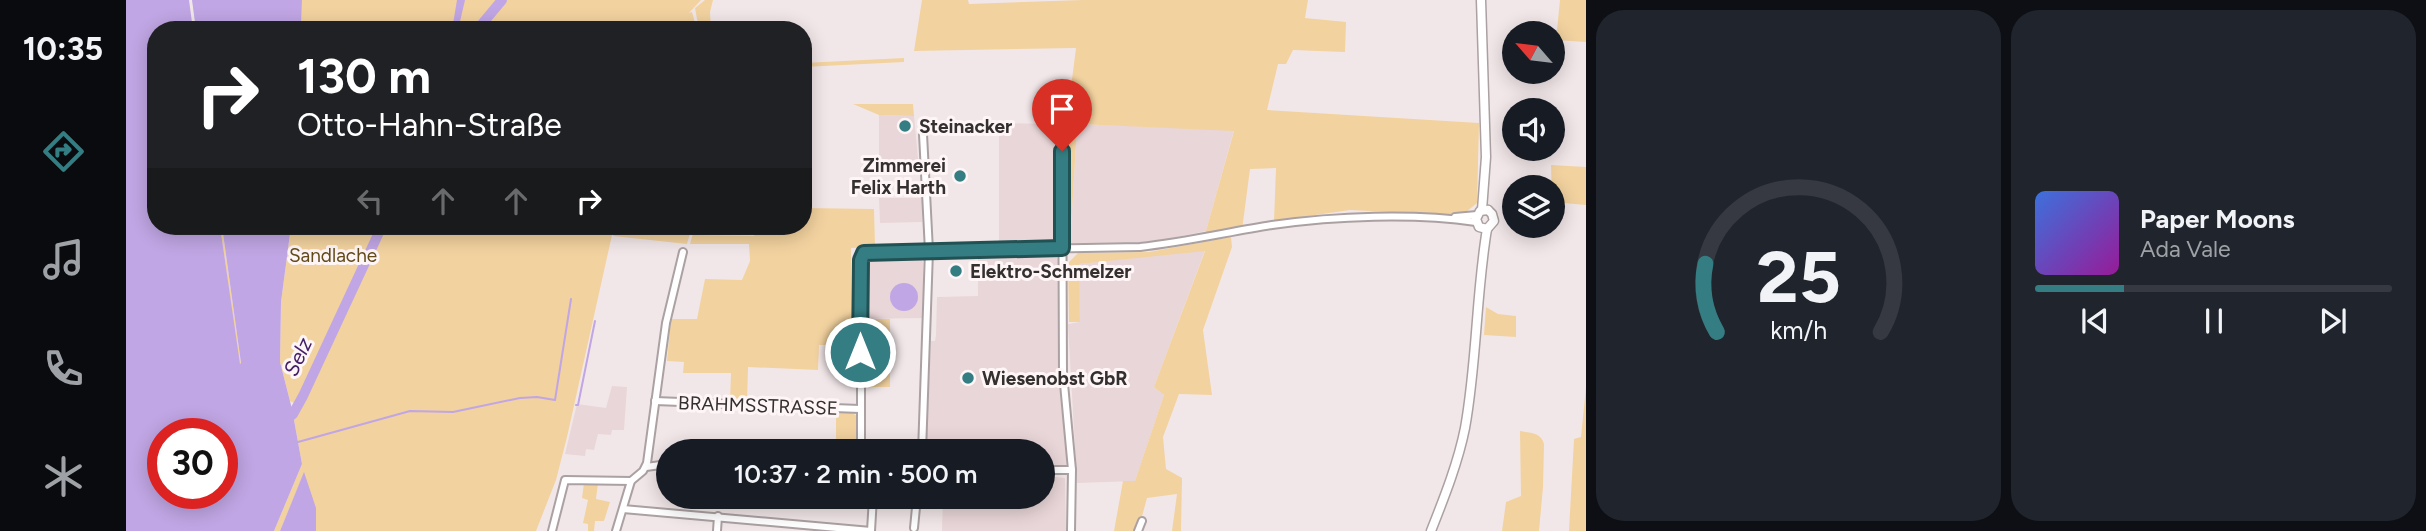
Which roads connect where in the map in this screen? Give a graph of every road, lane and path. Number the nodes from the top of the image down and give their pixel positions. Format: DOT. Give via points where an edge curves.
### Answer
graph roads {
  1 [pos="1481,0"];
  2 [pos="1062,131"];
  3 [pos="923,134"];
  4 [pos="1482,219"];
  5 [pos="1062,248"];
  6 [pos="929,251"];
  7 [pos="683,252"];
  8 [pos="655,401"];
  9 [pos="860,409"];
  10 [pos="861,439"];
  11 [pos="922,439"];
  12 [pos="656,466"];
  13 [pos="646,467"];
  14 [pos="1055,470"];
  15 [pos="1072,470"];
  16 [pos="631,481"];
  17 [pos="622,509"];
  18 [pos="872,509"];
  19 [pos="916,509"];
  20 [pos="718,516"];
  21 [pos="1142,521"];
  22 [pos="803,528"];
  23 [pos="914,528"];
  24 [pos="552,531"];
  25 [pos="616,531"];
  26 [pos="717,531"];
  27 [pos="871,531"];
  28 [pos="1071,531"];
  29 [pos="1138,531"];
  30 [pos="1431,531"];
  1 -- 4 [label="main road"];
  2 -- 5 [label="street"];
  3 -- 6 [label="street"];
  4 -- 5 [label="street" via="1313,220 1177,243"];
  4 -- 30 [label="main road" via="1472,381 1464,431"];
  5 -- 6 [label="street"];
  5 -- 15 [label="street" via="1063,373"];
  6 -- 9 [label="street" via="862,255"];
  6 -- 11 [label="street"];
  7 -- 8 [label="street" via="666,323"];
  8 -- 9 [label="street, BRAHMSSTRASSE"];
  8 -- 13 [label="street"];
  9 -- 10 [label="street"];
  12 -- 13 [label="street"];
  13 -- 16 [label="street"];
  14 -- 15 [label="street"];
  15 -- 28 [label="street"];
  16 -- 17 [label="street"];
  16 -- 24 [label="street" via="565,480"];
  17 -- 20 [label="street"];
  17 -- 25 [label="street"];
  18 -- 27 [label="street"];
  19 -- 23 [label="street"];
  20 -- 22 [label="street"];
  20 -- 26 [label="street"];
  21 -- 29 [label="street"];
  22 -- 27 [label="street"];
}
